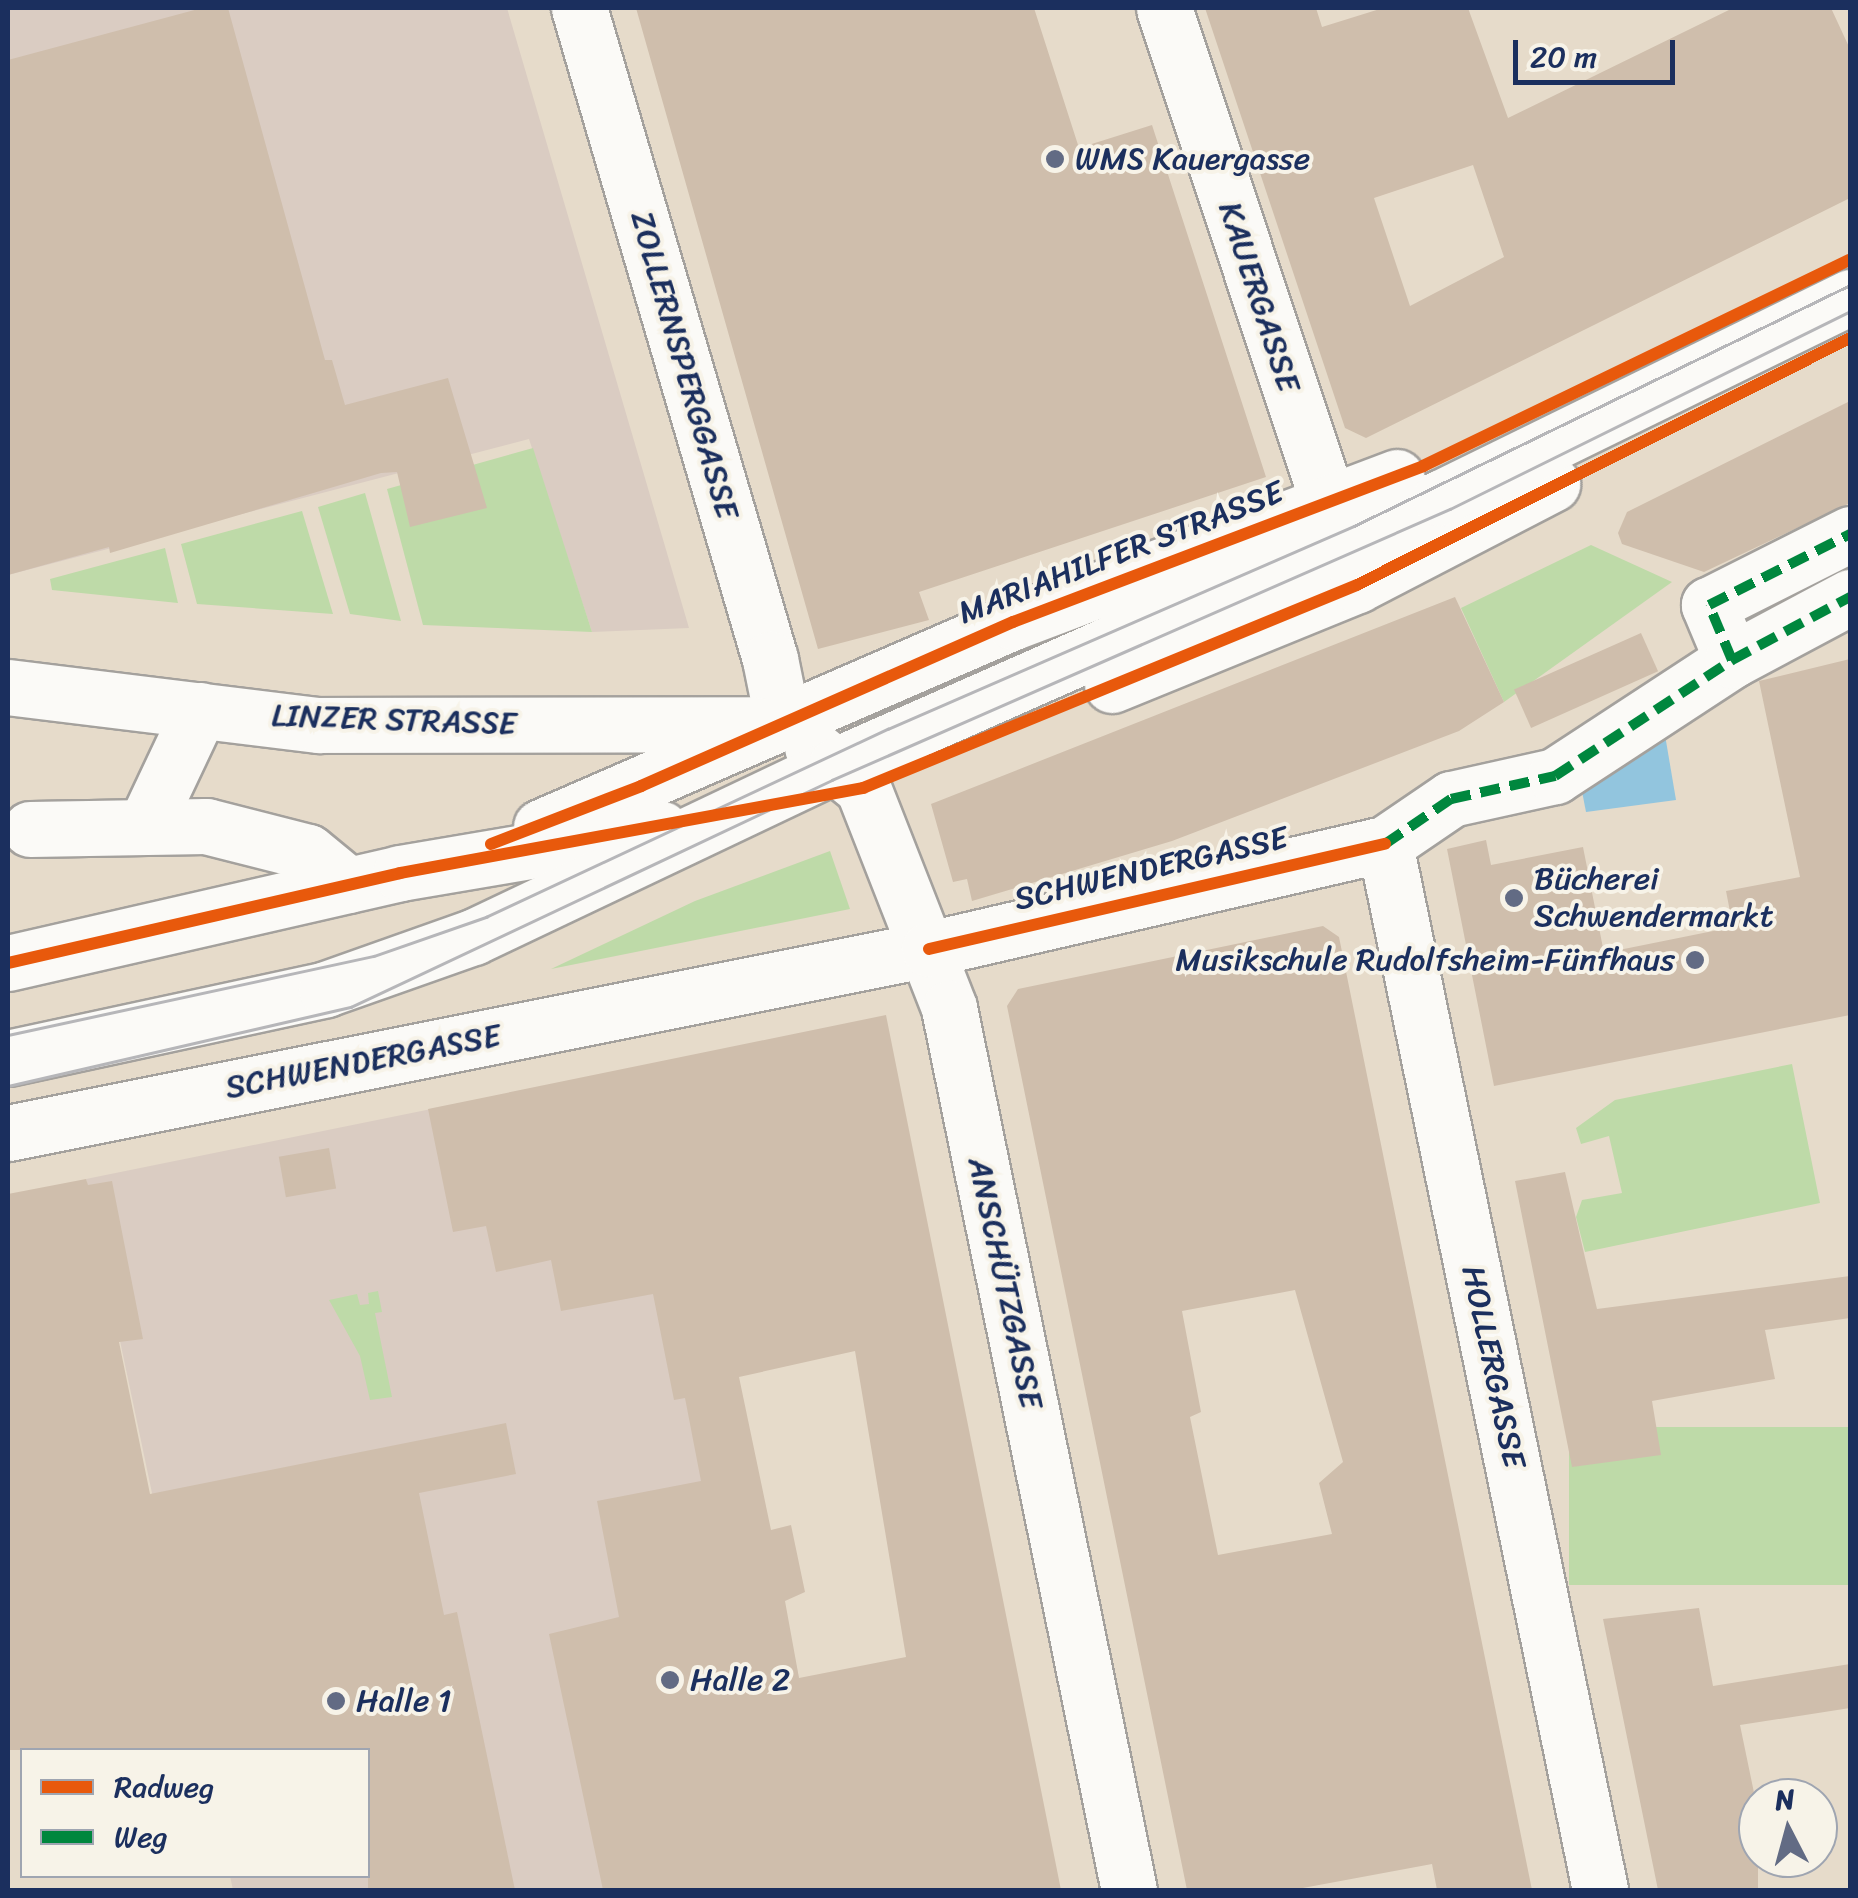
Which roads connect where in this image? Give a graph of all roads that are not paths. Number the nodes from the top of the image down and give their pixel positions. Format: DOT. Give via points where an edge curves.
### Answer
graph roads {
  1 [pos="579,8"];
  2 [pos="1164,8"];
  3 [pos="1850,260"];
  4 [pos="1850,296"];
  5 [pos="1850,338"];
  6 [pos="1850,534"];
  7 [pos="1342,544"];
  8 [pos="1850,597"];
  9 [pos="1732,660"];
  10 [pos="8,687"];
  11 [pos="200,710"];
  12 [pos="783,723"];
  13 [pos="849,777"];
  14 [pos="725,818"];
  15 [pos="146,824"];
  16 [pos="30,829"];
  17 [pos="1385,844"];
  18 [pos="400,873"];
  19 [pos="348,885"];
  20 [pos="929,949"];
  21 [pos="8,963"];
  22 [pos="8,1058"];
  23 [pos="8,1132"];
  24 [pos="1130,1890"];
  25 [pos="1600,1890"];
  1 -- 12 [label="street, ZOLLERNSPERGGASSE" via="770,659"];
  2 -- 7 [label="street, KAUERGASSE"];
  3 -- 7 [label="street, MARIAHILFER STRASSE" via="1423,466"];
  4 -- 7 [label="street"];
  5 -- 7 [label="street, MARIAHILFER STRASSE"];
  6 -- 9 [label="street" via="1709,605"];
  7 -- 12 [label="street, MARIAHILFER STRASSE" via="1138,571"];
  7 -- 13 [label="street"];
  8 -- 9 [label="street, SCHWENDERGASSE"];
  9 -- 17 [label="street, SCHWENDERGASSE" via="1554,776 1451,799"];
  10 -- 11 [label="street, LINZER STRASSE"];
  11 -- 12 [label="street, LINZER STRASSE" via="354,726"];
  11 -- 15 [label="street"];
  12 -- 13 [label="street, ANSCHÜTZGASSE"];
  12 -- 18 [label="street, MARIAHILFER STRASSE" via="520,835"];
  13 -- 14 [label="street, MARIAHILFER STRASSE"];
  13 -- 18 [label="street"];
  13 -- 20 [label="street, ANSCHÜTZGASSE"];
  14 -- 18 [label="street, MARIAHILFER STRASSE"];
  14 -- 22 [label="street" via="399,966"];
  15 -- 16 [label="street"];
  15 -- 19 [label="street" via="206,826 282,842 308,852"];
  17 -- 20 [label="street, SCHWENDERGASSE"];
  17 -- 25 [label="street, HOLLERGASSE"];
  18 -- 19 [label="street, MARIAHILFER STRASSE"];
  19 -- 21 [label="street, MARIAHILFER STRASSE"];
  20 -- 23 [label="street, SCHWENDERGASSE"];
  20 -- 24 [label="street, ANSCHÜTZGASSE" via="948,1008"];
}
